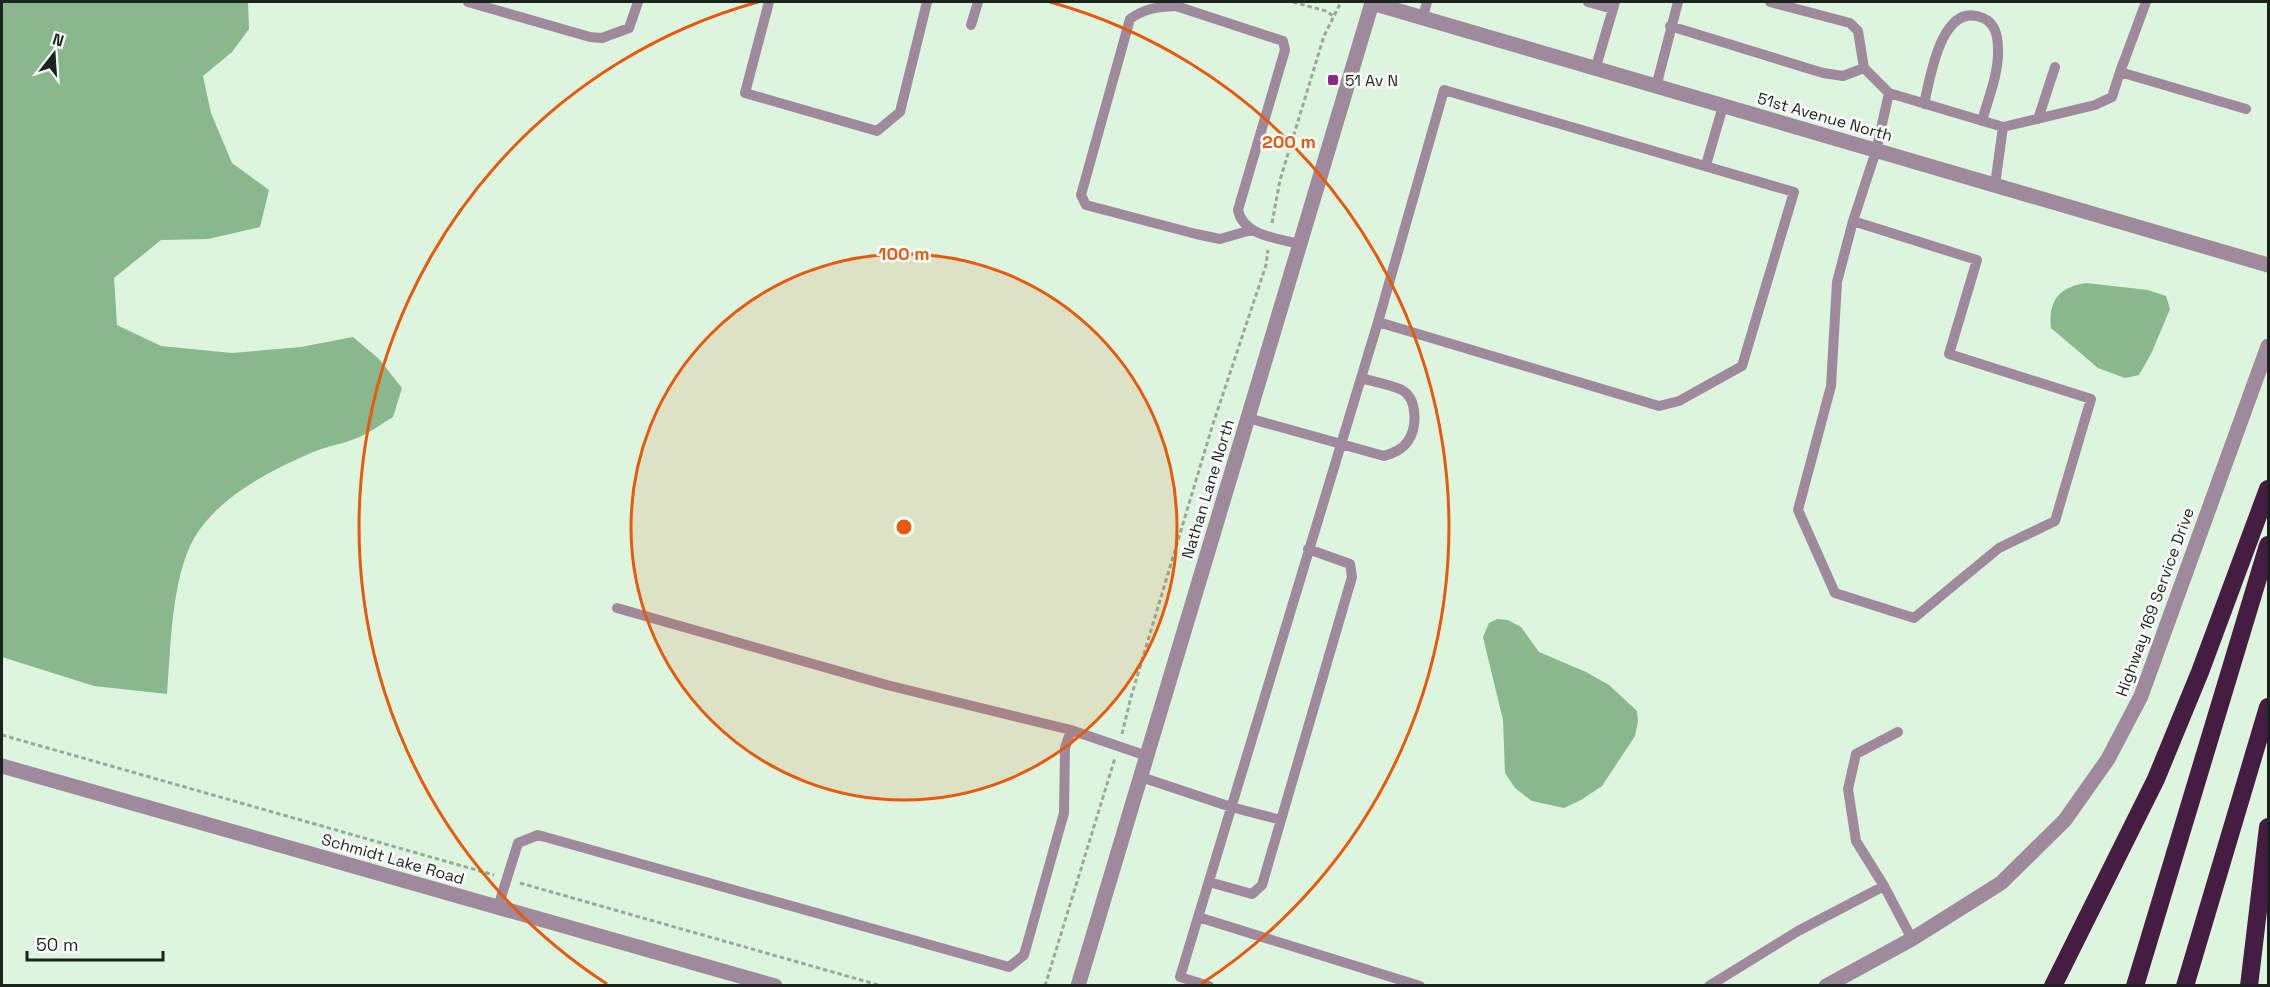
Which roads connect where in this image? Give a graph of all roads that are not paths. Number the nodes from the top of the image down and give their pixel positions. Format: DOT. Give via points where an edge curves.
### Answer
graph roads {
  1 [pos="468,2"];
  2 [pos="638,2"];
  3 [pos="769,2"];
  4 [pos="927,2"];
  5 [pos="978,2"];
  6 [pos="1427,2"];
  7 [pos="1588,2"];
  8 [pos="1678,2"];
  9 [pos="1770,2"];
  10 [pos="2146,2"];
  11 [pos="1372,3"];
  12 [pos="1175,4"];
  13 [pos="1614,5"];
  14 [pos="1422,20"];
  15 [pos="971,25"];
  16 [pos="1671,26"];
  17 [pos="2055,67"];
  18 [pos="1864,68"];
  19 [pos="1595,70"];
  20 [pos="2120,72"];
  21 [pos="1656,87"];
  22 [pos="1889,93"];
  23 [pos="1924,104"];
  24 [pos="1723,106"];
  25 [pos="2246,109"];
  26 [pos="2038,119"];
  27 [pos="1982,121"];
  28 [pos="2003,128"];
  29 [pos="1876,151"];
  30 [pos="1706,165"];
  31 [pos="1995,185"];
  32 [pos="1854,221"];
  33 [pos="1251,230"];
  34 [pos="1299,244"];
  35 [pos="2268,264"];
  36 [pos="1378,321"];
  37 [pos="2268,346"];
  38 [pos="1361,378"];
  39 [pos="1248,418"];
  40 [pos="1341,442"];
  41 [pos="2268,489"];
  42 [pos="2268,545"];
  43 [pos="1308,549"];
  44 [pos="617,608"];
  45 [pos="2268,707"];
  46 [pos="1071,730"];
  47 [pos="1898,732"];
  48 [pos="1147,756"];
  49 [pos="2,766"];
  50 [pos="1140,777"];
  51 [pos="1232,807"];
  52 [pos="1281,820"];
  53 [pos="2268,827"];
  54 [pos="1209,882"];
  55 [pos="1884,886"];
  56 [pos="498,907"];
  57 [pos="1198,917"];
  58 [pos="1912,939"];
  59 [pos="775,986"];
  60 [pos="1078,986"];
  61 [pos="1209,986"];
  62 [pos="1420,986"];
  63 [pos="1709,986"];
  64 [pos="1826,986"];
  65 [pos="2053,986"];
  66 [pos="2135,986"];
  67 [pos="2185,986"];
  68 [pos="2249,986"];
  1 -- 2 [label="lane" via="602,38 629,28"];
  3 -- 4 [label="lane" via="745,93 877,131 900,112"];
  5 -- 15 [label="lane"];
  6 -- 14 [label="lane"];
  7 -- 13 [label="lane"];
  8 -- 16 [label="lane"];
  9 -- 18 [label="lane" via="1850,23 1858,31"];
  10 -- 20 [label="lane"];
  11 -- 14 [label="street, 51st Avenue North"];
  11 -- 34 [label="street, Nathan Lane North"];
  12 -- 33 [label="lane" via="1283,41 1286,50 1238,210 1240,219"];
  12 -- 33 [label="lane" via="1141,11 1130,19 1081,195 1086,205 1196,234 1220,238"];
  13 -- 19 [label="lane"];
  14 -- 19 [label="street, 51st Avenue North"];
  16 -- 18 [label="lane" via="1823,73 1844,76"];
  16 -- 21 [label="lane"];
  17 -- 26 [label="lane"];
  18 -- 22 [label="lane"];
  19 -- 21 [label="street, 51st Avenue North"];
  20 -- 25 [label="lane"];
  20 -- 26 [label="lane" via="2112,97"];
  21 -- 24 [label="street, 51st Avenue North"];
  22 -- 23 [label="lane"];
  22 -- 29 [label="lane"];
  23 -- 27 [label="lane"];
  23 -- 27 [label="lane" via="1943,34 1951,23 1975,15 1995,28 1998,50"];
  24 -- 29 [label="street, 51st Avenue North"];
  24 -- 30 [label="lane"];
  26 -- 28 [label="lane"];
  27 -- 28 [label="lane"];
  28 -- 31 [label="lane"];
  29 -- 31 [label="street, 51st Avenue North"];
  29 -- 32 [label="lane"];
  30 -- 36 [label="lane" via="1444,90"];
  30 -- 36 [label="lane" via="1794,192 1742,366 1679,401 1659,406"];
  31 -- 35 [label="street, 51st Avenue North"];
  32 -- 32 [label="lane" via="1837,282 1831,386 1798,510 1835,593 1914,618 1999,548 2055,521 2091,399 1949,354 1977,260"];
  33 -- 34 [label="lane"];
  34 -- 39 [label="street, Nathan Lane North"];
  36 -- 38 [label="lane"];
  37 -- 58 [label="street, Highway 169 Service Drive" via="2141,696 2108,759 2065,820 2001,883"];
  38 -- 40 [label="lane"];
  38 -- 40 [label="lane" via="1402,391 1411,399 1414,413 1409,440 1398,451 1384,456"];
  39 -- 40 [label="lane"];
  39 -- 48 [label="street, Nathan Lane North"];
  40 -- 43 [label="lane"];
  41 -- 65 [label="highway" via="2156,779"];
  42 -- 66 [label="highway"];
  43 -- 51 [label="lane"];
  43 -- 52 [label="lane" via="1350,564 1352,577"];
  44 -- 46 [label="lane" via="887,685"];
  45 -- 67 [label="highway"];
  46 -- 48 [label="lane"];
  46 -- 56 [label="lane" via="1065,748 1064,813 1024,955 1009,968 538,835 518,843"];
  47 -- 55 [label="lane" via="1856,753 1848,789 1856,841"];
  48 -- 50 [label="street, Nathan Lane North"];
  49 -- 56 [label="street, Schmidt Lake Road"];
  50 -- 51 [label="lane"];
  50 -- 60 [label="street, Nathan Lane North"];
  51 -- 52 [label="lane"];
  51 -- 54 [label="lane"];
  52 -- 54 [label="lane" via="1262,885 1252,894"];
  53 -- 68 [label="highway"];
  54 -- 57 [label="lane"];
  55 -- 58 [label="lane"];
  55 -- 63 [label="lane" via="1798,931"];
  56 -- 59 [label="street, Schmidt Lake Road"];
  57 -- 61 [label="lane" via="1180,977"];
  57 -- 62 [label="lane"];
  58 -- 64 [label="street, Highway 169 Service Drive"];
}
